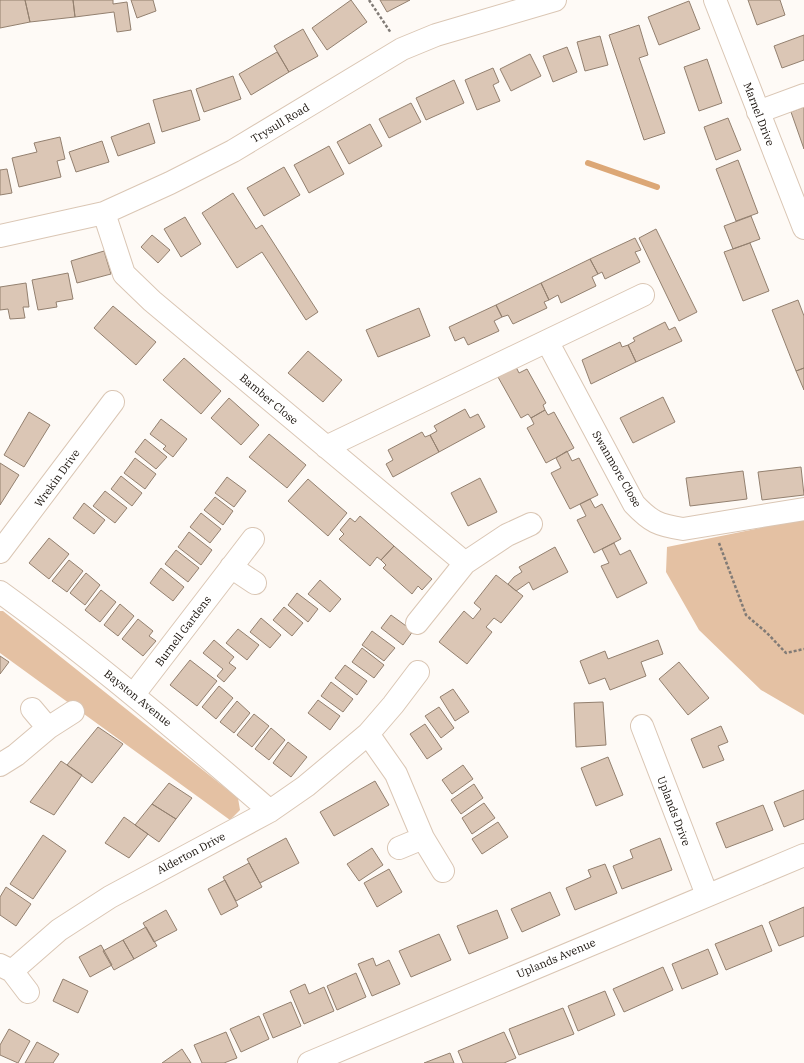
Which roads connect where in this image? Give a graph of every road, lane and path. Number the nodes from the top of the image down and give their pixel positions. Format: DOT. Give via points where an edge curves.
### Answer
graph roads {
  1 [pos="369,0"];
  2 [pos="555,0"];
  3 [pos="715,0"];
  4 [pos="402,49"];
  5 [pos="804,95"];
  6 [pos="758,112"];
  7 [pos="104,213"];
  8 [pos="804,228"];
  9 [pos="0,236"];
  10 [pos="643,295"];
  11 [pos="547,341"];
  12 [pos="113,402"];
  13 [pos="326,447"];
  14 [pos="804,510"];
  15 [pos="531,524"];
  16 [pos="713,526"];
  17 [pos="253,539"];
  18 [pos="0,552"];
  19 [pos="465,563"];
  20 [pos="231,567"];
  21 [pos="255,583"];
  22 [pos="0,592"];
  23 [pos="417,623"];
  24 [pos="804,649"];
  25 [pos="418,672"];
  26 [pos="134,694"];
  27 [pos="32,709"];
  28 [pos="73,712"];
  29 [pos="642,726"];
  30 [pos="48,728"];
  31 [pos="368,734"];
  32 [pos="0,765"];
  33 [pos="270,811"];
  34 [pos="423,838"];
  35 [pos="399,848"];
  36 [pos="804,855"];
  37 [pos="443,871"];
  38 [pos="707,895"];
  39 [pos="6,968"];
  40 [pos="28,992"];
  41 [pos="309,1063"];
  1 -- 4 [label="path"];
  2 -- 4 [label="street, Trysull Road" via="436,35"];
  3 -- 6 [label="street, Marnel Drive"];
  4 -- 7 [label="street, Trysull Road" via="233,151"];
  5 -- 6 [label="street"];
  6 -- 8 [label="street, Marnel Drive"];
  7 -- 9 [label="street, Trysull Road"];
  7 -- 13 [label="street, Bamber Close" via="124,274 152,301"];
  10 -- 11 [label="street"];
  11 -- 13 [label="street"];
  11 -- 16 [label="street, Swanmore Close" via="634,504 648,519 664,526 683,529"];
  12 -- 18 [label="street, Wrekin Drive"];
  13 -- 19 [label="street, Bamber Close"];
  14 -- 16 [label="street, Swanmore Close"];
  15 -- 19 [label="street" via="508,535"];
  16 -- 24 [label="path" via="746,616 786,653"];
  17 -- 20 [label="street, Burnell Gardens"];
  19 -- 23 [label="street"];
  20 -- 21 [label="street"];
  20 -- 26 [label="street, Burnell Gardens"];
  22 -- 26 [label="street, Bayston Avenue" via="56,632"];
  25 -- 31 [label="street, Alderton Drive"];
  26 -- 33 [label="street, Bayston Avenue"];
  27 -- 30 [label="street"];
  28 -- 30 [label="street"];
  29 -- 38 [label="street, Uplands Drive"];
  30 -- 32 [label="street"];
  31 -- 33 [label="street, Alderton Drive" via="306,786"];
  31 -- 34 [label="street" via="396,774"];
  33 -- 39 [label="street, Alderton Drive" via="110,897"];
  34 -- 35 [label="street"];
  34 -- 37 [label="street"];
  36 -- 38 [label="street, Uplands Avenue"];
  38 -- 41 [label="street, Uplands Avenue"];
  39 -- 40 [label="street, Alderton Drive"];
}
